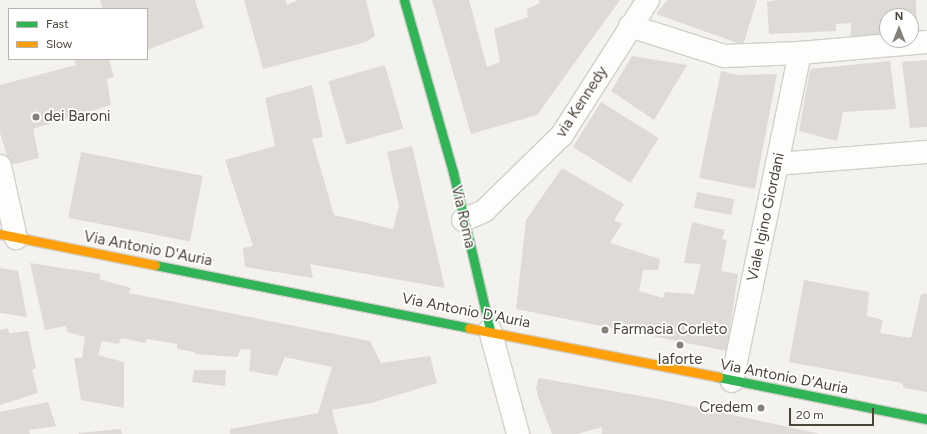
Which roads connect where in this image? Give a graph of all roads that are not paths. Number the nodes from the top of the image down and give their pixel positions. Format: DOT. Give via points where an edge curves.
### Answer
graph roads {
  1 [pos="404,0"];
  2 [pos="648,0"];
  3 [pos="630,26"];
  4 [pos="927,42"];
  5 [pos="800,53"];
  6 [pos="927,152"];
  7 [pos="777,164"];
  8 [pos="0,166"];
  9 [pos="463,220"];
  10 [pos="8,236"];
  11 [pos="490,330"];
  12 [pos="732,381"];
  13 [pos="927,419"];
  14 [pos="518,434"];
  1 -- 9 [label="street, Via Roma" via="453,172"];
  2 -- 3 [label="street, via Kennedy"];
  3 -- 5 [label="street" via="724,56"];
  3 -- 9 [label="street, via Kennedy" via="562,135 484,211"];
  4 -- 5 [label="street"];
  5 -- 7 [label="street, Viale Igino Giordani"];
  6 -- 7 [label="street"];
  7 -- 12 [label="street, Viale Igino Giordani"];
  8 -- 10 [label="street"];
  9 -- 11 [label="street, Via Roma"];
  10 -- 11 [label="street, Via Antonio D'Auria"];
  11 -- 12 [label="street, Via Antonio D'Auria"];
  11 -- 14 [label="street, Via Roma"];
  12 -- 13 [label="street, Via Antonio D'Auria"];
}
